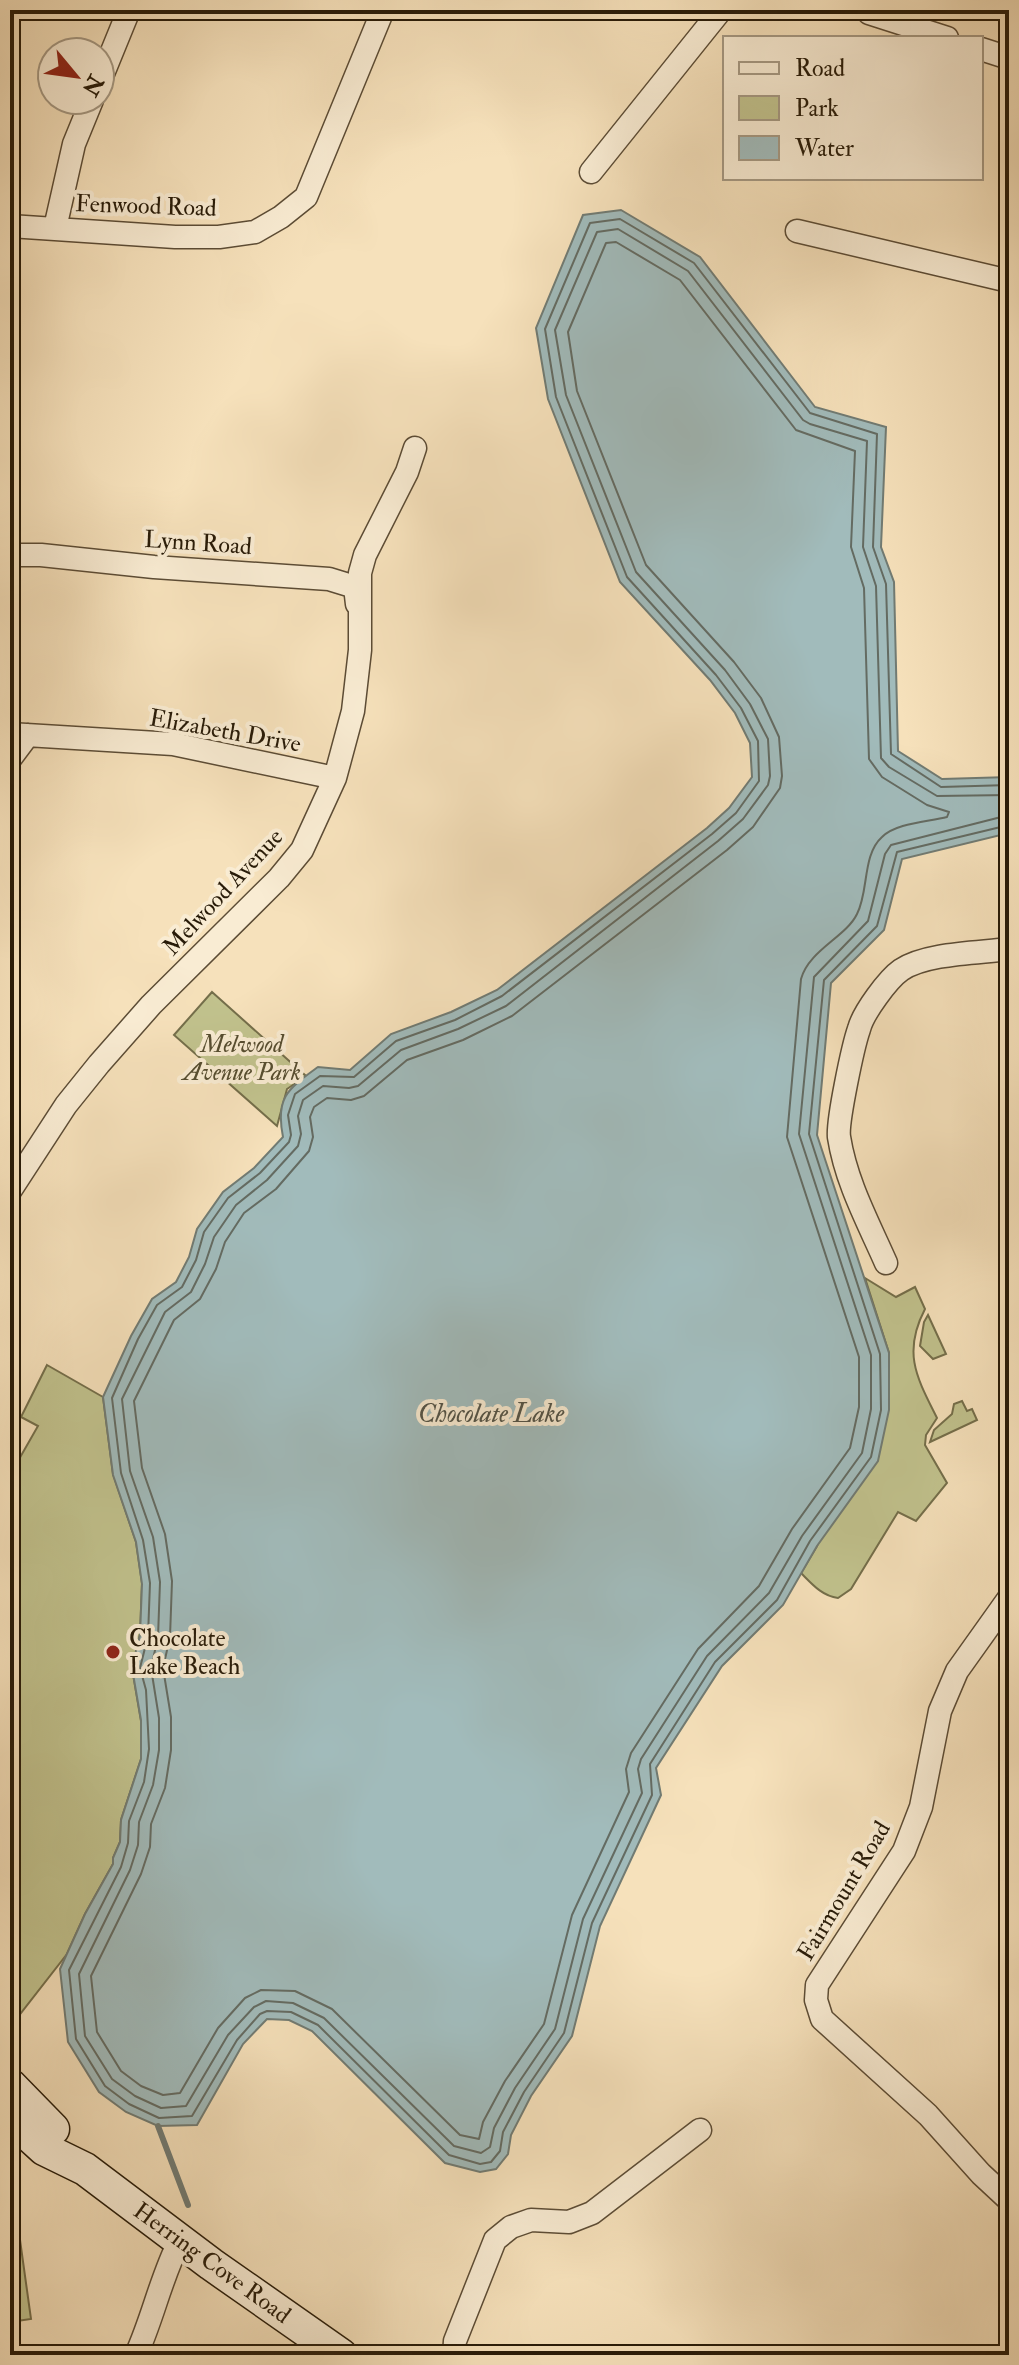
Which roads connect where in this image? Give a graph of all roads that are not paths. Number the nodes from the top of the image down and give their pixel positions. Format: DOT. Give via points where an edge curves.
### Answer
graph roads {
  1 [pos="129,10"];
  2 [pos="383,10"];
  3 [pos="721,10"];
  4 [pos="869,13"];
  5 [pos="941,36"];
  6 [pos="116,42"];
  7 [pos="983,50"];
  8 [pos="1009,58"];
  9 [pos="85,116"];
  10 [pos="591,172"];
  11 [pos="10,226"];
  12 [pos="55,228"];
  13 [pos="797,231"];
  14 [pos="1009,281"];
  15 [pos="415,448"];
  16 [pos="10,555"];
  17 [pos="359,613"];
  18 [pos="19,735"];
  19 [pos="10,759"];
  20 [pos="335,778"];
  21 [pos="1009,949"];
  22 [pos="10,1191"];
  23 [pos="886,1263"];
  24 [pos="1009,1598"];
  25 [pos="10,2085"];
  26 [pos="10,2118"];
  27 [pos="700,2130"];
  28 [pos="10,2139"];
  29 [pos="44,2149"];
  30 [pos="85,2169"];
  31 [pos="1009,2200"];
  32 [pos="180,2240"];
  33 [pos="136,2355"];
  34 [pos="341,2355"];
  35 [pos="454,2355"];
  1 -- 6 [label="street"];
  2 -- 12 [label="street, Fenwood Road" via="306,197 281,217 255,232 219,237"];
  3 -- 10 [label="street"];
  4 -- 5 [label="street"];
  7 -- 8 [label="street"];
  9 -- 12 [label="street"];
  11 -- 12 [label="street, Fenwood Road"];
  13 -- 14 [label="street"];
  15 -- 17 [label="street, Melwood Avenue" via="365,555"];
  16 -- 17 [label="street, Lynn Road" via="329,579 355,587"];
  17 -- 20 [label="street, Melwood Avenue" via="353,711"];
  18 -- 19 [label="street"];
  18 -- 20 [label="street, Elizabeth Drive" via="173,744"];
  20 -- 22 [label="street, Melwood Avenue" via="302,850 99,1064"];
  21 -- 23 [label="street" via="920,961 900,970 859,1027 839,1133 855,1194"];
  24 -- 31 [label="street, Fairmount Road" via="957,1671 940,1711 921,1807 904,1851 817,1985 816,2000 822,2019 928,2115"];
  25 -- 30 [label="main road, Herring Cove Road"];
  26 -- 29 [label="main road, Herring Cove Road"];
  27 -- 35 [label="street" via="592,2213 569,2222 531,2220 495,2240"];
  28 -- 29 [label="main road"];
  29 -- 30 [label="main road, Herring Cove Road"];
  30 -- 32 [label="main road, Herring Cove Road"];
  32 -- 33 [label="street"];
  32 -- 34 [label="main road, Herring Cove Road"];
}
